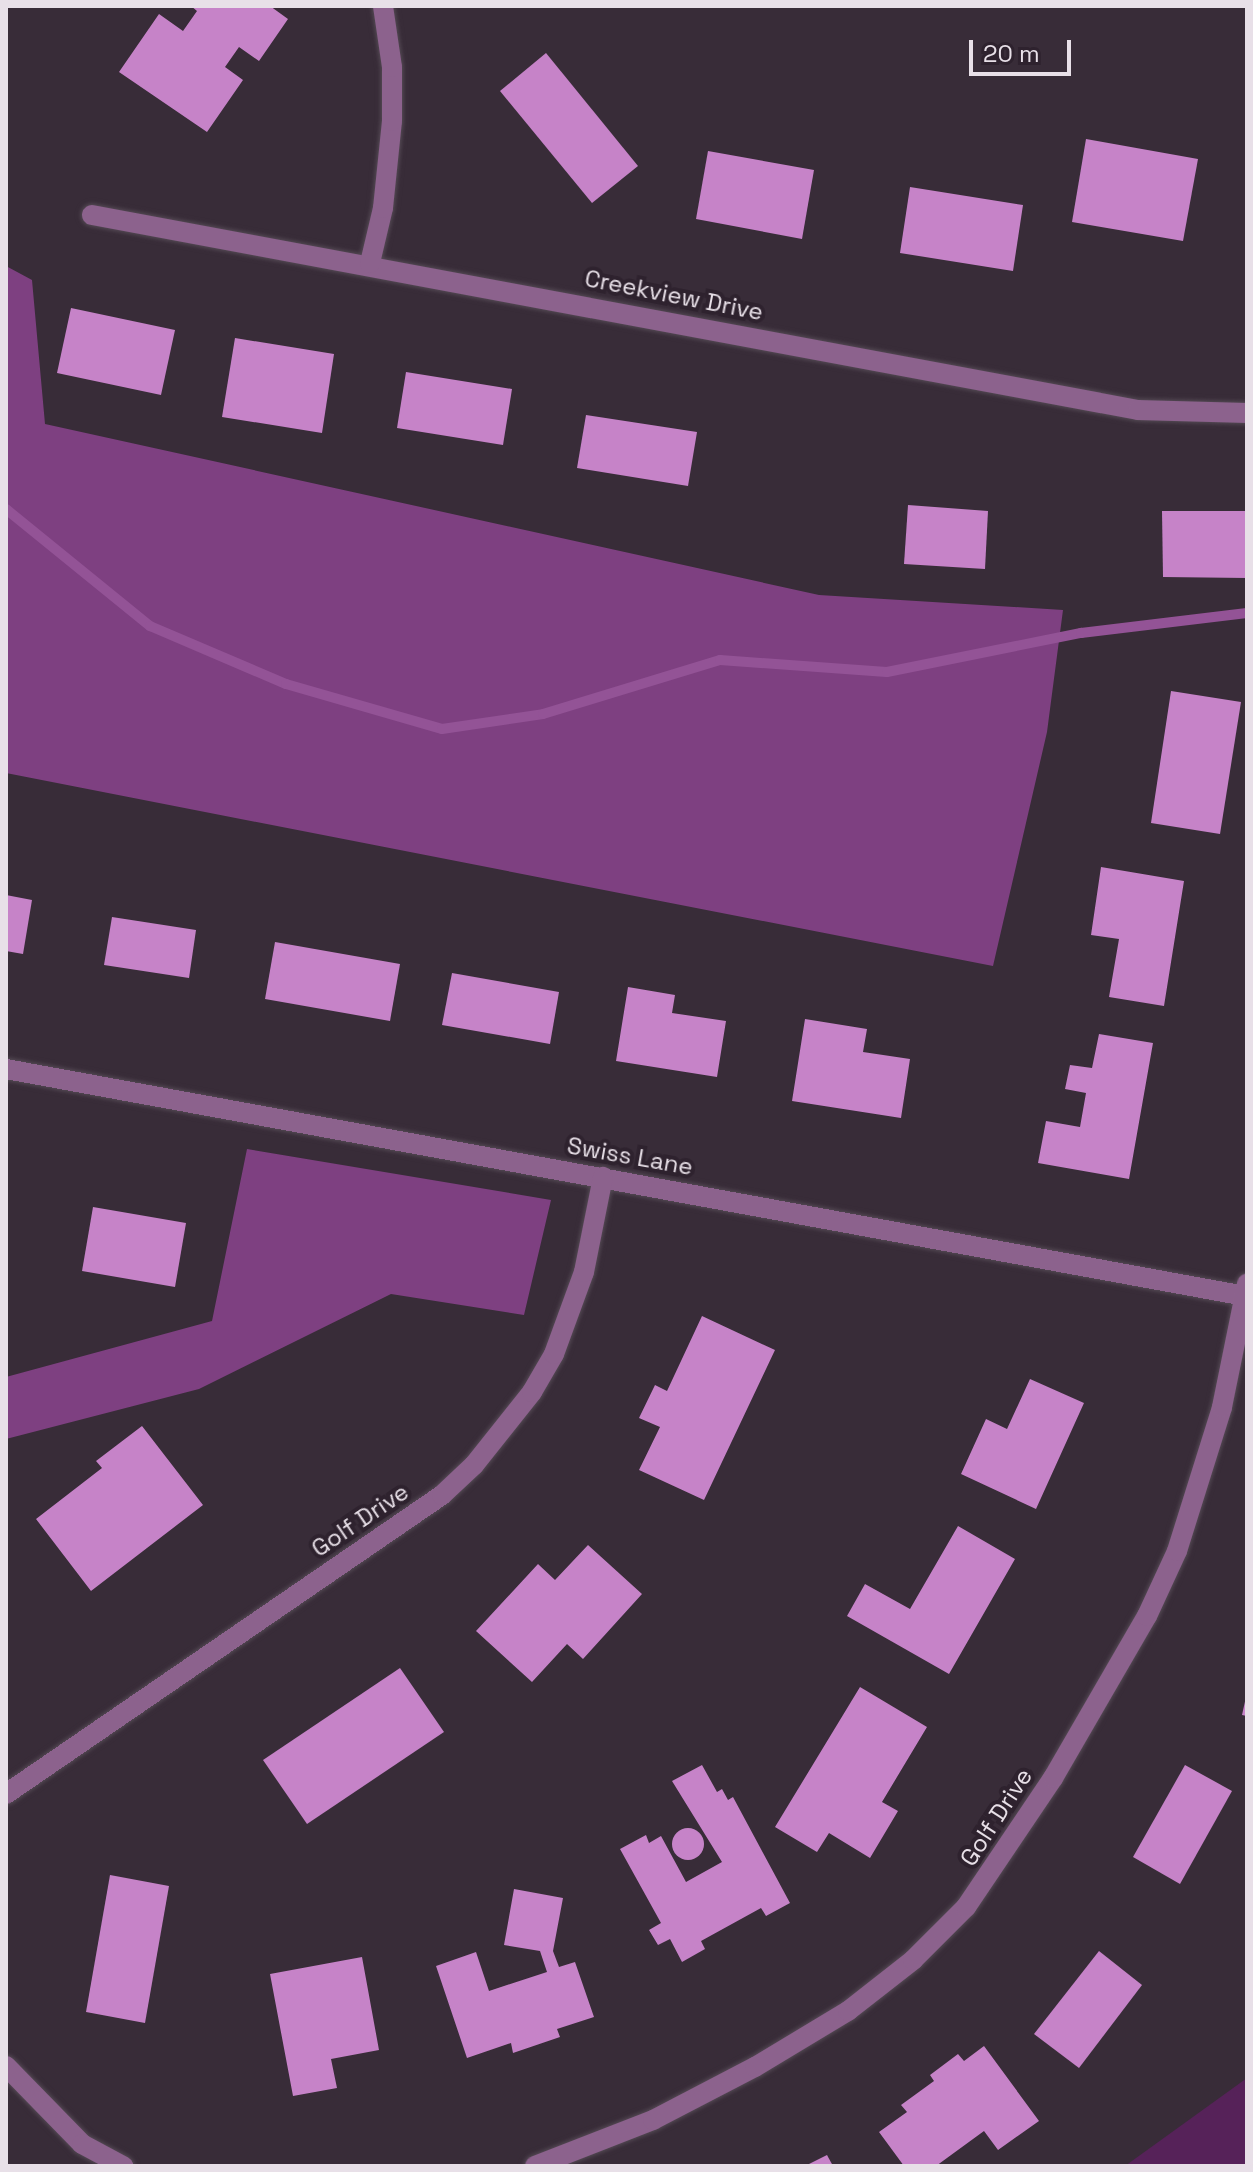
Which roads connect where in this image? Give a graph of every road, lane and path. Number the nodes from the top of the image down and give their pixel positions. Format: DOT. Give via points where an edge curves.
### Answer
graph roads {
  1 [pos="383,6"];
  2 [pos="92,215"];
  3 [pos="370,263"];
  4 [pos="1247,413"];
  5 [pos="6,1069"];
  6 [pos="603,1177"];
  7 [pos="1246,1290"];
  8 [pos="6,1794"];
  9 [pos="6,2066"];
  10 [pos="123,2166"];
  11 [pos="535,2166"];
  1 -- 3 [label="street" via="392,67 392,121 383,208"];
  2 -- 3 [label="street, Creekview Drive"];
  3 -- 4 [label="street, Creekview Drive" via="1138,410"];
  5 -- 6 [label="street, Swiss Lane"];
  6 -- 7 [label="street, Swiss Lane"];
  6 -- 8 [label="street, Golf Drive" via="584,1272 554,1354 532,1392 474,1465 442,1495"];
  7 -- 11 [label="street, Golf Drive" via="1202,1482 1177,1551 1147,1616 1053,1778 966,1907 913,1960 848,2011 755,2067 653,2120"];
  9 -- 10 [label="street" via="82,2144"];
}
